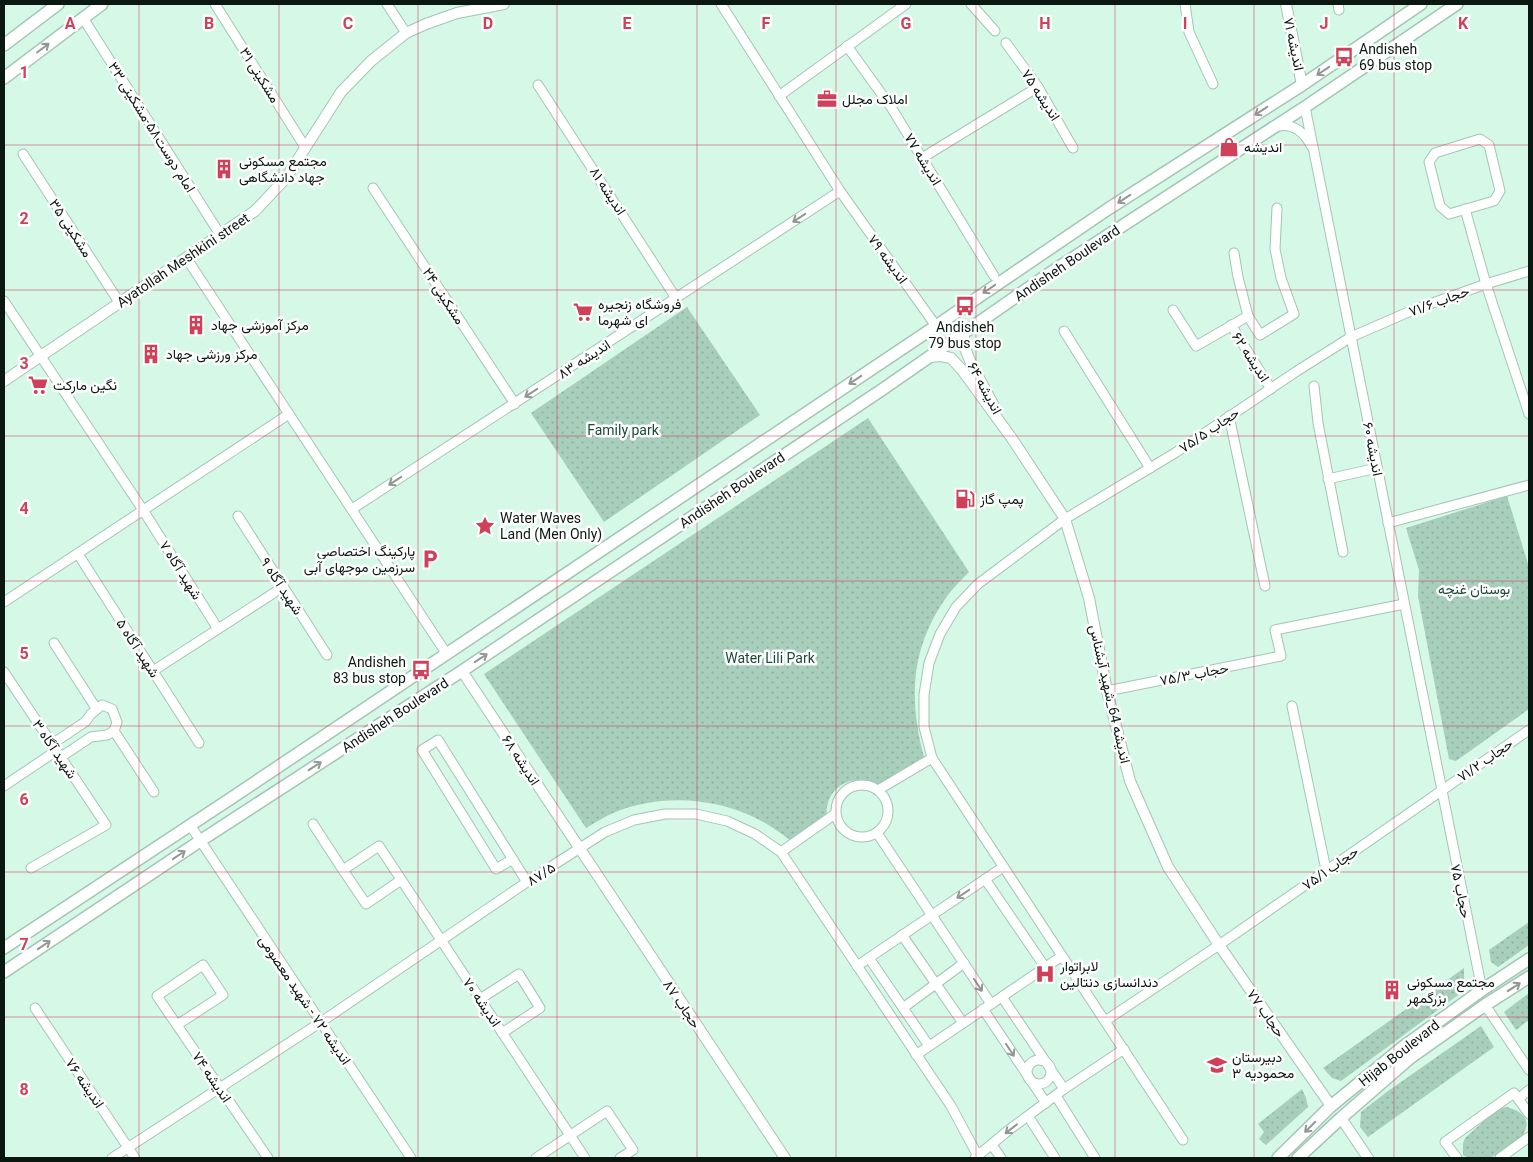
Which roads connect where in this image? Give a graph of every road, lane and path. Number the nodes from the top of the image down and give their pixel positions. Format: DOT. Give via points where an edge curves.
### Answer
graph roads {
  1 [pos="58,4"];
  2 [pos="102,4"];
  3 [pos="215,4"];
  4 [pos="387,4"];
  5 [pos="504,4"];
  6 [pos="721,4"];
  7 [pos="906,4"];
  8 [pos="971,4"];
  9 [pos="1185,4"];
  10 [pos="1286,4"];
  11 [pos="1421,4"];
  12 [pos="1457,4"];
  13 [pos="462,8"];
  14 [pos="83,18"];
  15 [pos="995,31"];
  16 [pos="406,33"];
  17 [pos="1006,43"];
  18 [pos="4,46"];
  19 [pos="847,46"];
  20 [pos="4,78"];
  21 [pos="1213,84"];
  22 [pos="538,85"];
  23 [pos="1302,85"];
  24 [pos="1038,87"];
  25 [pos="779,96"];
  26 [pos="1305,106"];
  27 [pos="1275,126"];
  28 [pos="305,147"];
  29 [pos="1073,148"];
  30 [pos="1314,152"];
  31 [pos="22,154"];
  32 [pos="922,158"];
  33 [pos="374,188"];
  34 [pos="840,191"];
  35 [pos="1277,208"];
  36 [pos="1465,209"];
  37 [pos="221,236"];
  38 [pos="1234,253"];
  39 [pos="1041,254"];
  40 [pos="187,259"];
  41 [pos="1529,271"];
  42 [pos="1054,272"];
  43 [pos="994,276"];
  44 [pos="1486,284"];
  45 [pos="676,298"];
  46 [pos="4,301"];
  47 [pos="119,302"];
  48 [pos="1173,310"];
  49 [pos="1248,316"];
  50 [pos="936,326"];
  51 [pos="1231,326"];
  52 [pos="1064,330"];
  53 [pos="964,334"];
  54 [pos="1351,337"];
  55 [pos="41,356"];
  56 [pos="930,357"];
  57 [pos="4,381"];
  58 [pos="1314,386"];
  59 [pos="1271,388"];
  60 [pos="515,404"];
  61 [pos="289,414"];
  62 [pos="1529,414"];
  63 [pos="1230,416"];
  64 [pos="1013,440"];
  65 [pos="1150,468"];
  66 [pos="1377,468"];
  67 [pos="1328,479"];
  68 [pos="1529,485"];
  69 [pos="352,509"];
  70 [pos="143,510"];
  71 [pos="238,516"];
  72 [pos="1065,519"];
  73 [pos="1388,523"];
  74 [pos="1343,552"];
  75 [pos="78,554"];
  76 [pos="1265,586"];
  77 [pos="283,587"];
  78 [pos="4,602"];
  79 [pos="1404,604"];
  80 [pos="218,629"];
  81 [pos="54,643"];
  82 [pos="446,653"];
  83 [pos="327,655"];
  84 [pos="153,671"];
  85 [pos="462,671"];
  86 [pos="4,672"];
  87 [pos="1107,691"];
  88 [pos="1292,706"];
  89 [pos="96,708"];
  90 [pos="1529,730"];
  91 [pos="114,731"];
  92 [pos="199,743"];
  93 [pos="56,751"];
  94 [pos="932,758"];
  95 [pos="4,786"];
  96 [pos="878,790"];
  97 [pos="1441,791"];
  98 [pos="154,792"];
  99 [pos="835,814"];
  100 [pos="313,824"];
  101 [pos="190,825"];
  102 [pos="877,834"];
  103 [pos="200,841"];
  104 [pos="579,850"];
  105 [pos="781,852"];
  106 [pos="513,859"];
  107 [pos="1003,867"];
  108 [pos="31,868"];
  109 [pos="343,870"];
  110 [pos="1326,870"];
  111 [pos="986,879"];
  112 [pos="401,880"];
  113 [pos="527,882"];
  114 [pos="932,915"];
  115 [pos="902,936"];
  116 [pos="441,941"];
  117 [pos="1219,945"];
  118 [pos="4,948"];
  119 [pos="1062,956"];
  120 [pos="869,958"];
  121 [pos="1529,959"];
  122 [pos="964,963"];
  123 [pos="857,966"];
  124 [pos="1045,968"];
  125 [pos="4,972"];
  126 [pos="1529,977"];
  127 [pos="935,983"];
  128 [pos="1482,990"];
  129 [pos="1002,997"];
  130 [pos="480,999"];
  131 [pos="1485,1005"];
  132 [pos="987,1007"];
  133 [pos="35,1008"];
  134 [pos="903,1008"];
  135 [pos="1105,1021"];
  136 [pos="320,1022"];
  137 [pos="963,1023"];
  138 [pos="177,1025"];
  139 [pos="502,1033"];
  140 [pos="929,1046"];
  141 [pos="1124,1049"];
  142 [pos="916,1055"];
  143 [pos="1048,1064"];
  144 [pos="1529,1070"];
  145 [pos="1029,1077"];
  146 [pos="219,1088"];
  147 [pos="1064,1089"];
  148 [pos="1529,1090"];
  149 [pos="1056,1096"];
  150 [pos="1518,1099"];
  151 [pos="1046,1103"];
  152 [pos="1331,1106"];
  153 [pos="1529,1114"];
  154 [pos="1028,1116"];
  155 [pos="1341,1118"];
  156 [pos="570,1136"];
  157 [pos="1529,1137"];
  158 [pos="1183,1140"];
  159 [pos="992,1144"];
  160 [pos="128,1148"];
  161 [pos="112,1158"];
  162 [pos="135,1158"];
  163 [pos="268,1158"];
  164 [pos="411,1158"];
  165 [pos="536,1158"];
  166 [pos="586,1158"];
  167 [pos="620,1158"];
  168 [pos="785,1158"];
  169 [pos="977,1158"];
  170 [pos="1001,1158"];
  171 [pos="1055,1158"];
  172 [pos="1095,1158"];
  173 [pos="1278,1158"];
  174 [pos="1298,1158"];
  175 [pos="1368,1158"];
  176 [pos="1457,1158"];
  177 [pos="1500,1158"];
  1 -- 18 [label="main road"];
  2 -- 14 [label="main road"];
  3 -- 28 [label="street, مشکینی ۳۱"];
  4 -- 16 [label="street"];
  5 -- 13 [label="street, Ayatollah Meshkini street"];
  6 -- 25 [label="street, اندیشه ۷۹"];
  7 -- 19 [label="street"];
  8 -- 15 [label="street"];
  9 -- 21 [label="street" via="1189,32"];
  10 -- 23 [label="street, اندیشه ۷۱"];
  11 -- 23 [label="main road, Andisheh Boulevard, one-way"];
  12 -- 26 [label="main road, Andisheh Boulevard"];
  13 -- 16 [label="street, Ayatollah Meshkini street"];
  20 -- 14 [label="main road, one-way"];
  14 -- 37 [label="street, امام دوست۵۸-مشکینی ۳۳"];
  16 -- 28 [label="street, Ayatollah Meshkini street" via="371,61 341,92"];
  17 -- 24 [label="street, اندیشه ۷۵"];
  19 -- 25 [label="street"];
  19 -- 32 [label="street, اندیشه ۷۷" via="891,107"];
  22 -- 45 [label="street, اندیشه ۸۱"];
  23 -- 39 [label="main road, Andisheh Boulevard, one-way"];
  24 -- 29 [label="street, اندیشه ۷۵"];
  24 -- 32 [label="street"];
  25 -- 34 [label="street, اندیشه ۷۹"];
  26 -- 27 [label="main road, Andisheh Boulevard"];
  26 -- 30 [label="street, اندیشه ۶۰"];
  27 -- 30 [label="street" via="1294,126"];
  27 -- 42 [label="main road, Andisheh Boulevard"];
  28 -- 37 [label="street, Ayatollah Meshkini street" via="286,178 255,212"];
  30 -- 54 [label="street, اندیشه ۶۰"];
  31 -- 47 [label="street, مشکینی ۳۵"];
  32 -- 43 [label="street, اندیشه ۷۷"];
  33 -- 60 [label="street, مشکینی ۲۴"];
  34 -- 45 [label="street, اندیشه ۸۳, one-way"];
  34 -- 50 [label="street, اندیشه ۷۹"];
  35 -- 49 [label="street" via="1275,249 1294,314 1260,335"];
  36 -- 36 [label="street" via="1494,201 1500,191 1490,145 1480,139 1435,153 1429,162 1440,206 1450,214"];
  36 -- 44 [label="street"];
  37 -- 40 [label="street, Ayatollah Meshkini street"];
  38 -- 49 [label="street"];
  39 -- 42 [label="main road"];
  39 -- 50 [label="main road, Andisheh Boulevard, one-way"];
  40 -- 47 [label="street, Ayatollah Meshkini street"];
  40 -- 61 [label="street"];
  41 -- 44 [label="street, حجاب ۷۱/۶"];
  42 -- 53 [label="main road, Andisheh Boulevard"];
  44 -- 54 [label="street, حجاب ۷۱/۶"];
  44 -- 62 [label="street"];
  45 -- 60 [label="street, اندیشه ۸۳, one-way"];
  46 -- 55 [label="street, شهید آگاه ۷"];
  47 -- 55 [label="street, Ayatollah Meshkini street"];
  48 -- 51 [label="street" via="1196,346"];
  49 -- 51 [label="street"];
  50 -- 82 [label="main road, Andisheh Boulevard, one-way"];
  51 -- 59 [label="street, اندیشه ۶۲"];
  52 -- 65 [label="street"];
  53 -- 56 [label="main road, Andisheh Boulevard"];
  53 -- 64 [label="street, اندیشه ۶۴" via="964,346 971,363"];
  54 -- 59 [label="street, حجاب ۷۵/۵"];
  54 -- 66 [label="street, اندیشه ۶۰"];
  55 -- 57 [label="street, Ayatollah Meshkini street"];
  55 -- 70 [label="street, شهید آگاه ۷"];
  56 -- 64 [label="street" via="951,358"];
  85 -- 56 [label="main road, Andisheh Boulevard, one-way"];
  58 -- 67 [label="street"];
  59 -- 63 [label="street, حجاب ۷۵/۵"];
  60 -- 69 [label="street, اندیشه ۸۳, one-way"];
  61 -- 69 [label="street"];
  61 -- 70 [label="street"];
  63 -- 65 [label="street, حجاب ۷۵/۵"];
  63 -- 76 [label="street"];
  64 -- 72 [label="street, اندیشه 64_شهید آبشناس"];
  65 -- 72 [label="street, حجاب ۷۵/۵"];
  66 -- 67 [label="street"];
  66 -- 73 [label="street, اندیشه ۶۰"];
  67 -- 74 [label="street"];
  68 -- 73 [label="street"];
  69 -- 82 [label="street"];
  70 -- 75 [label="street"];
  70 -- 80 [label="street, شهید آگاه ۷"];
  71 -- 77 [label="street, شهید آگاه ۹"];
  72 -- 87 [label="street, اندیشه 64_شهید آبشناس" via="1089,598"];
  72 -- 94 [label="street, حجاب ۷۵/۵" via="978,584 956,607 940,634 929,663 924,695 924,727"];
  73 -- 79 [label="street, اندیشه ۶۰"];
  75 -- 78 [label="street"];
  75 -- 84 [label="street, شهید آگاه ۵"];
  77 -- 80 [label="street"];
  77 -- 83 [label="street, شهید آگاه ۹"];
  79 -- 87 [label="street, حجاب ۷۵/۳" via="1275,630 1281,656"];
  79 -- 97 [label="street, اندیشه ۶۰"];
  80 -- 84 [label="street"];
  81 -- 89 [label="street"];
  82 -- 101 [label="main road, Andisheh Boulevard"];
  84 -- 92 [label="street, شهید آگاه ۵"];
  103 -- 85 [label="main road, Andisheh Boulevard, one-way"];
  85 -- 104 [label="street, اندیشه ۶۸"];
  86 -- 93 [label="street, شهید آگاه ۳"];
  87 -- 117 [label="street, اندیشه 64_شهید آبشناس" via="1130,781 1168,867"];
  88 -- 110 [label="street"];
  89 -- 91 [label="street" via="102,705 112,709 117,722"];
  89 -- 93 [label="street"];
  90 -- 97 [label="street, حجاب ۷۱/۲"];
  91 -- 93 [label="street"];
  91 -- 98 [label="street"];
  93 -- 95 [label="street"];
  93 -- 108 [label="street, شهید آگاه ۳" via="106,825"];
  94 -- 96 [label="street"];
  94 -- 107 [label="street, حجاب ۷۵/۵"];
  96 -- 99 [label="street" via="858,785 848,788 840,796"];
  96 -- 102 [label="street" via="885,798 888,818"];
  97 -- 110 [label="street, حجاب ۷۵/۱"];
  97 -- 128 [label="street, حجاب ۷۵"];
  99 -- 102 [label="street" via="846,833 865,838"];
  99 -- 105 [label="street"];
  100 -- 109 [label="street"];
  101 -- 103 [label="street, اندیشه ۷۲ - شهید معصومی"];
  101 -- 118 [label="main road, Andisheh Boulevard"];
  102 -- 114 [label="street"];
  125 -- 103 [label="main road, Andisheh Boulevard, one-way"];
  103 -- 136 [label="street, اندیشه ۷۲ - شهید معصومی"];
  104 -- 105 [label="street, ۸۷/۵" via="605,832 634,820 665,814 696,814 727,821 755,834"];
  104 -- 113 [label="street, ۸۷/۵"];
  104 -- 168 [label="street, حجاب ۸۷"];
  105 -- 123 [label="street"];
  106 -- 106 [label="street" via="438,740 422,750 496,869"];
  106 -- 113 [label="street"];
  107 -- 111 [label="street"];
  107 -- 119 [label="street, حجاب ۷۵/۵"];
  109 -- 112 [label="street" via="366,904"];
  109 -- 112 [label="street, اندیشه ۷۰" via="379,846"];
  110 -- 117 [label="street, حجاب ۷۵/۱"];
  111 -- 114 [label="street, one-way"];
  111 -- 124 [label="street"];
  112 -- 116 [label="street, اندیشه ۷۰"];
  113 -- 116 [label="street, ۸۷/۵"];
  114 -- 115 [label="street"];
  114 -- 122 [label="street"];
  115 -- 120 [label="street"];
  115 -- 127 [label="street"];
  116 -- 130 [label="street, اندیشه ۷۰"];
  116 -- 136 [label="street, ۸۷/۵"];
  117 -- 135 [label="street, حجاب ۷۵/۱"];
  117 -- 152 [label="street, حجاب ۷۷"];
  119 -- 124 [label="street"];
  119 -- 135 [label="street, حجاب ۷۵/۵"];
  120 -- 123 [label="street"];
  120 -- 134 [label="street"];
  121 -- 128 [label="main road, Hijab Boulevard"];
  122 -- 127 [label="street"];
  122 -- 132 [label="street, one-way"];
  123 -- 142 [label="street"];
  124 -- 129 [label="street"];
  131 -- 126 [label="main road, Hijab Boulevard, one-way"];
  127 -- 134 [label="street"];
  127 -- 137 [label="street"];
  128 -- 152 [label="main road, Hijab Boulevard" via="1402,1047"];
  129 -- 132 [label="street"];
  129 -- 143 [label="street"];
  130 -- 139 [label="street, اندیشه ۷۰"];
  130 -- 139 [label="street" via="519,974 540,1008"];
  131 -- 144 [label="street"];
  131 -- 155 [label="main road, Hijab Boulevard" via="1410,1058"];
  132 -- 137 [label="street"];
  132 -- 145 [label="street, one-way"];
  133 -- 160 [label="street, اندیشه ۷۶"];
  134 -- 140 [label="street"];
  135 -- 141 [label="street, حجاب ۷۵/۵"];
  136 -- 146 [label="street, ۸۷/۵"];
  136 -- 164 [label="street, اندیشه ۷۲ - شهید معصومی"];
  137 -- 140 [label="street"];
  138 -- 138 [label="street, اندیشه ۷۴" via="157,996 203,965 223,995"];
  138 -- 146 [label="street, اندیشه ۷۴"];
  139 -- 156 [label="street, اندیشه ۷۰"];
  140 -- 142 [label="street"];
  141 -- 147 [label="street"];
  141 -- 158 [label="street, حجاب ۷۵/۵"];
  142 -- 169 [label="street" via="951,1106"];
  143 -- 145 [label="street" via="1034,1062 1029,1066"];
  143 -- 145 [label="street" via="1050,1076 1046,1082 1038,1084"];
  143 -- 147 [label="street"];
  145 -- 151 [label="street"];
  146 -- 160 [label="street, ۸۷/۵"];
  146 -- 163 [label="street, اندیشه ۷۴"];
  147 -- 149 [label="street"];
  148 -- 150 [label="street"];
  149 -- 151 [label="street"];
  149 -- 172 [label="street"];
  150 -- 153 [label="street"];
  150 -- 176 [label="street" via="1514,1093 1445,1142"];
  151 -- 154 [label="street"];
  152 -- 173 [label="main road, Hijab Boulevard, one-way"];
  154 -- 159 [label="street, one-way"];
  154 -- 171 [label="street"];
  155 -- 174 [label="main road, Hijab Boulevard"];
  155 -- 175 [label="street"];
  156 -- 165 [label="street"];
  156 -- 166 [label="street, اندیشه ۷۰"];
  156 -- 167 [label="street" via="607,1111 633,1150"];
  157 -- 177 [label="street"];
  159 -- 169 [label="street"];
  159 -- 170 [label="street"];
  160 -- 161 [label="street, ۸۷/۵"];
  160 -- 162 [label="street, اندیشه ۷۶"];
}
